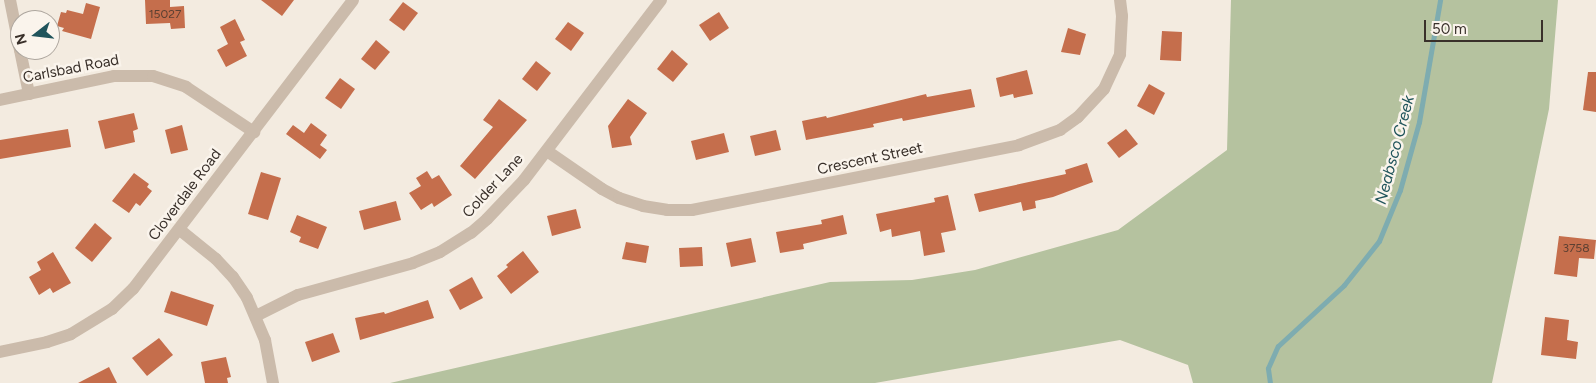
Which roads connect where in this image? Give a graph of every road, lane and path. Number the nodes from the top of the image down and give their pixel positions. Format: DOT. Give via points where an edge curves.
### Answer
graph roads {
  1 [pos="352,0"];
  2 [pos="661,0"];
  3 [pos="1120,0"];
  4 [pos="22,60"];
  5 [pos="29,94"];
  6 [pos="0,100"];
  7 [pos="254,132"];
  8 [pos="547,151"];
  9 [pos="180,230"];
  10 [pos="256,316"];
  11 [pos="0,352"];
  12 [pos="273,383"];
  1 -- 7 [label="street, Cloverdale Road"];
  2 -- 8 [label="street, Colder Lane"];
  3 -- 8 [label="street, Crescent Street" via="1120,54 1104,89 1078,118 1060,130 1019,145 692,210 667,210 619,198"];
  4 -- 5 [label="street"];
  5 -- 6 [label="street, Carlsbad Road"];
  5 -- 7 [label="street, Carlsbad Road" via="114,76 153,76 186,87"];
  7 -- 9 [label="street, Cloverdale Road"];
  8 -- 10 [label="street, Colder Lane" via="487,219 440,252 399,268 298,295"];
  9 -- 10 [label="street" via="233,277"];
  9 -- 11 [label="street, Cloverdale Road" via="133,289 94,321 72,334"];
  10 -- 12 [label="street" via="265,340"];
}
